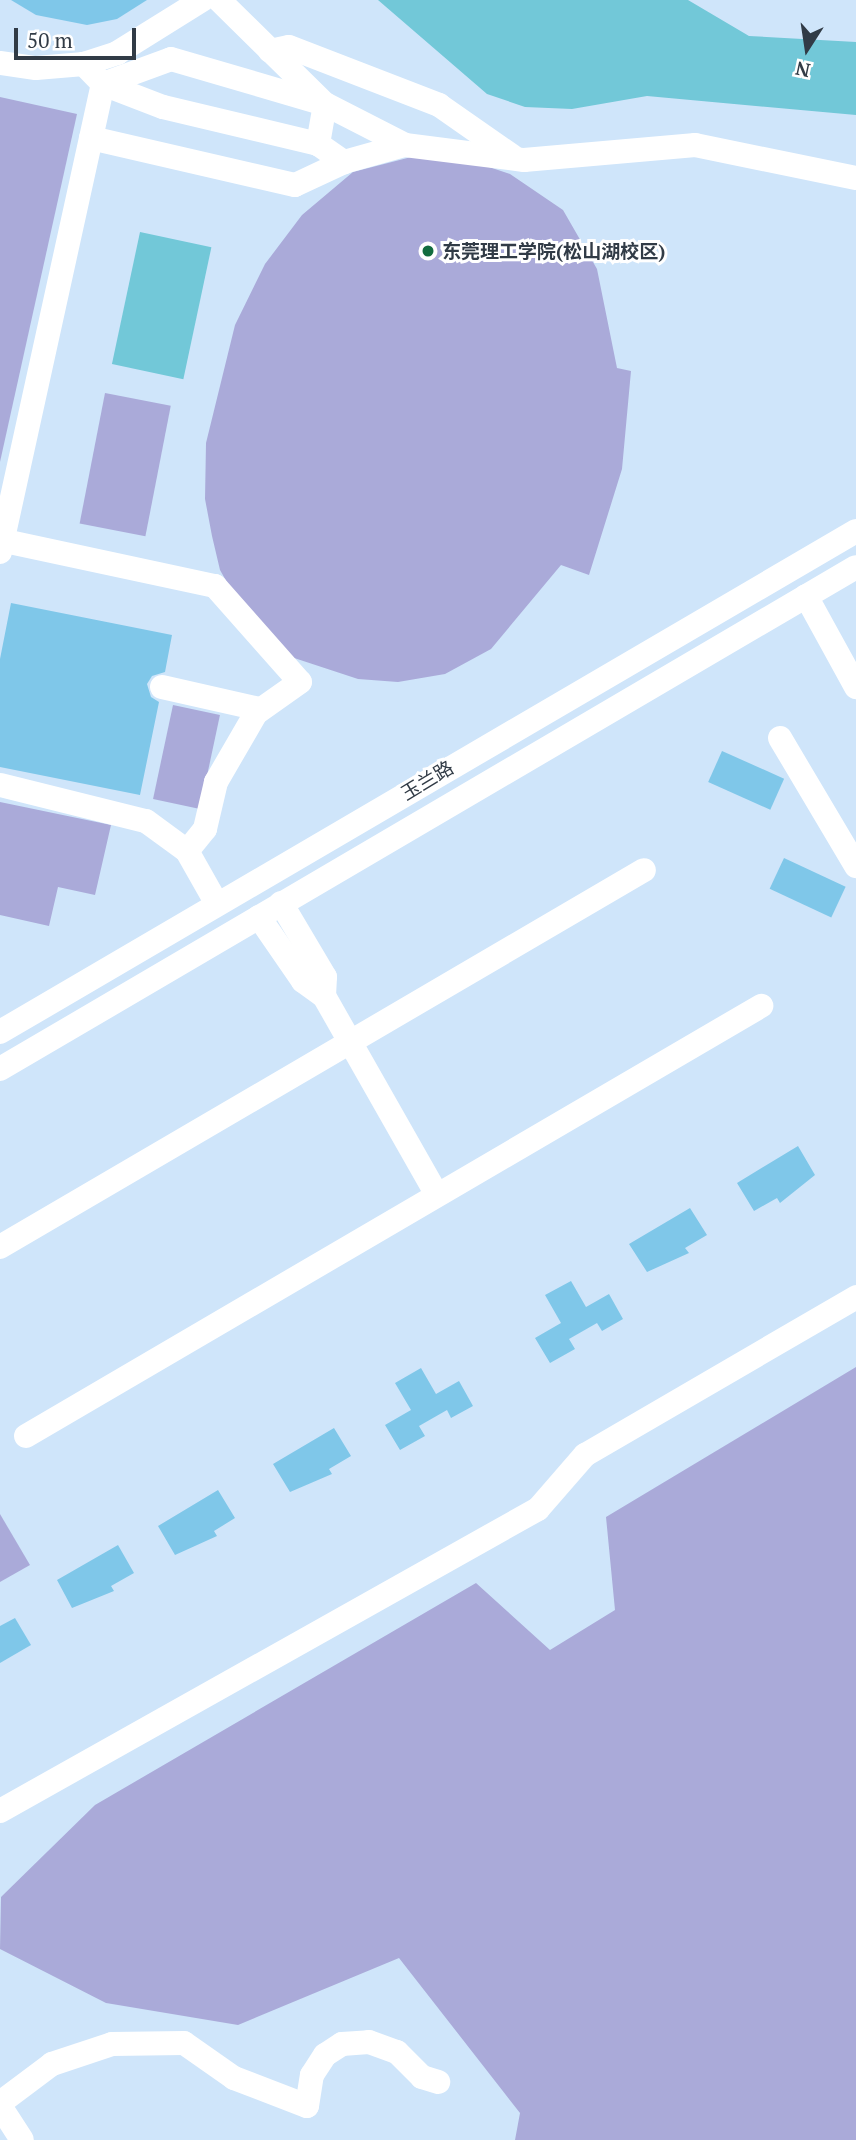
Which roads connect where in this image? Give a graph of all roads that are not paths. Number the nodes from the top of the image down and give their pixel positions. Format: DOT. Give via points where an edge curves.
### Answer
graph roads {
  1 [pos="202,0"];
  2 [pos="219,0"];
  3 [pos="271,51"];
  4 [pos="0,63"];
  5 [pos="84,64"];
  6 [pos="103,84"];
  7 [pos="325,104"];
  8 [pos="91,138"];
  9 [pos="318,144"];
  10 [pos="405,145"];
  11 [pos="517,159"];
  12 [pos="344,162"];
  13 [pos="856,178"];
  14 [pos="856,531"];
  15 [pos="1,544"];
  16 [pos="856,567"];
  17 [pos="806,596"];
  18 [pos="162,687"];
  19 [pos="856,687"];
  20 [pos="260,709"];
  21 [pos="780,738"];
  22 [pos="0,785"];
  23 [pos="187,851"];
  24 [pos="856,866"];
  25 [pos="644,870"];
  26 [pos="281,903"];
  27 [pos="218,904"];
  28 [pos="259,917"];
  29 [pos="324,996"];
  30 [pos="761,1006"];
  31 [pos="0,1032"];
  32 [pos="351,1044"];
  33 [pos="0,1069"];
  34 [pos="436,1193"];
  35 [pos="0,1247"];
  36 [pos="856,1297"];
  37 [pos="26,1436"];
  38 [pos="0,1811"];
  39 [pos="438,2082"];
  40 [pos="0,2105"];
  41 [pos="22,2140"];
  1 -- 5 [label="street" via="117,53"];
  2 -- 3 [label="street"];
  3 -- 7 [label="street"];
  3 -- 11 [label="street" via="289,47 439,105"];
  4 -- 5 [label="street" via="36,68"];
  5 -- 6 [label="street"];
  6 -- 7 [label="street" via="171,59"];
  6 -- 8 [label="street"];
  6 -- 9 [label="street" via="163,107"];
  7 -- 9 [label="street"];
  7 -- 10 [label="street"];
  8 -- 12 [label="street" via="295,186"];
  8 -- 15 [label="street"];
  9 -- 12 [label="street"];
  10 -- 11 [label="street"];
  10 -- 12 [label="street"];
  11 -- 13 [label="street" via="695,145"];
  14 -- 27 [label="street, 玉兰路"];
  15 -- 20 [label="street" via="215,586 300,682"];
  16 -- 17 [label="street, 玉兰路"];
  17 -- 19 [label="street"];
  17 -- 26 [label="street, 玉兰路"];
  18 -- 20 [label="street"];
  20 -- 23 [label="street" via="216,782 205,829"];
  21 -- 24 [label="street"];
  22 -- 23 [label="street" via="146,821"];
  23 -- 27 [label="street"];
  25 -- 32 [label="street"];
  26 -- 28 [label="street, 玉兰路"];
  26 -- 29 [label="street" via="325,977"];
  27 -- 31 [label="street, 玉兰路"];
  28 -- 29 [label="street" via="303,981"];
  28 -- 33 [label="street, 玉兰路"];
  29 -- 32 [label="street"];
  30 -- 34 [label="street"];
  32 -- 34 [label="street"];
  32 -- 35 [label="street"];
  34 -- 37 [label="street"];
  36 -- 38 [label="street" via="585,1455 538,1509"];
  39 -- 40 [label="street" via="422,2077 397,2052 369,2042 342,2044 325,2055 312,2075 307,2106 234,2078 184,2043 111,2044 52,2064"];
  40 -- 41 [label="street"];
}
